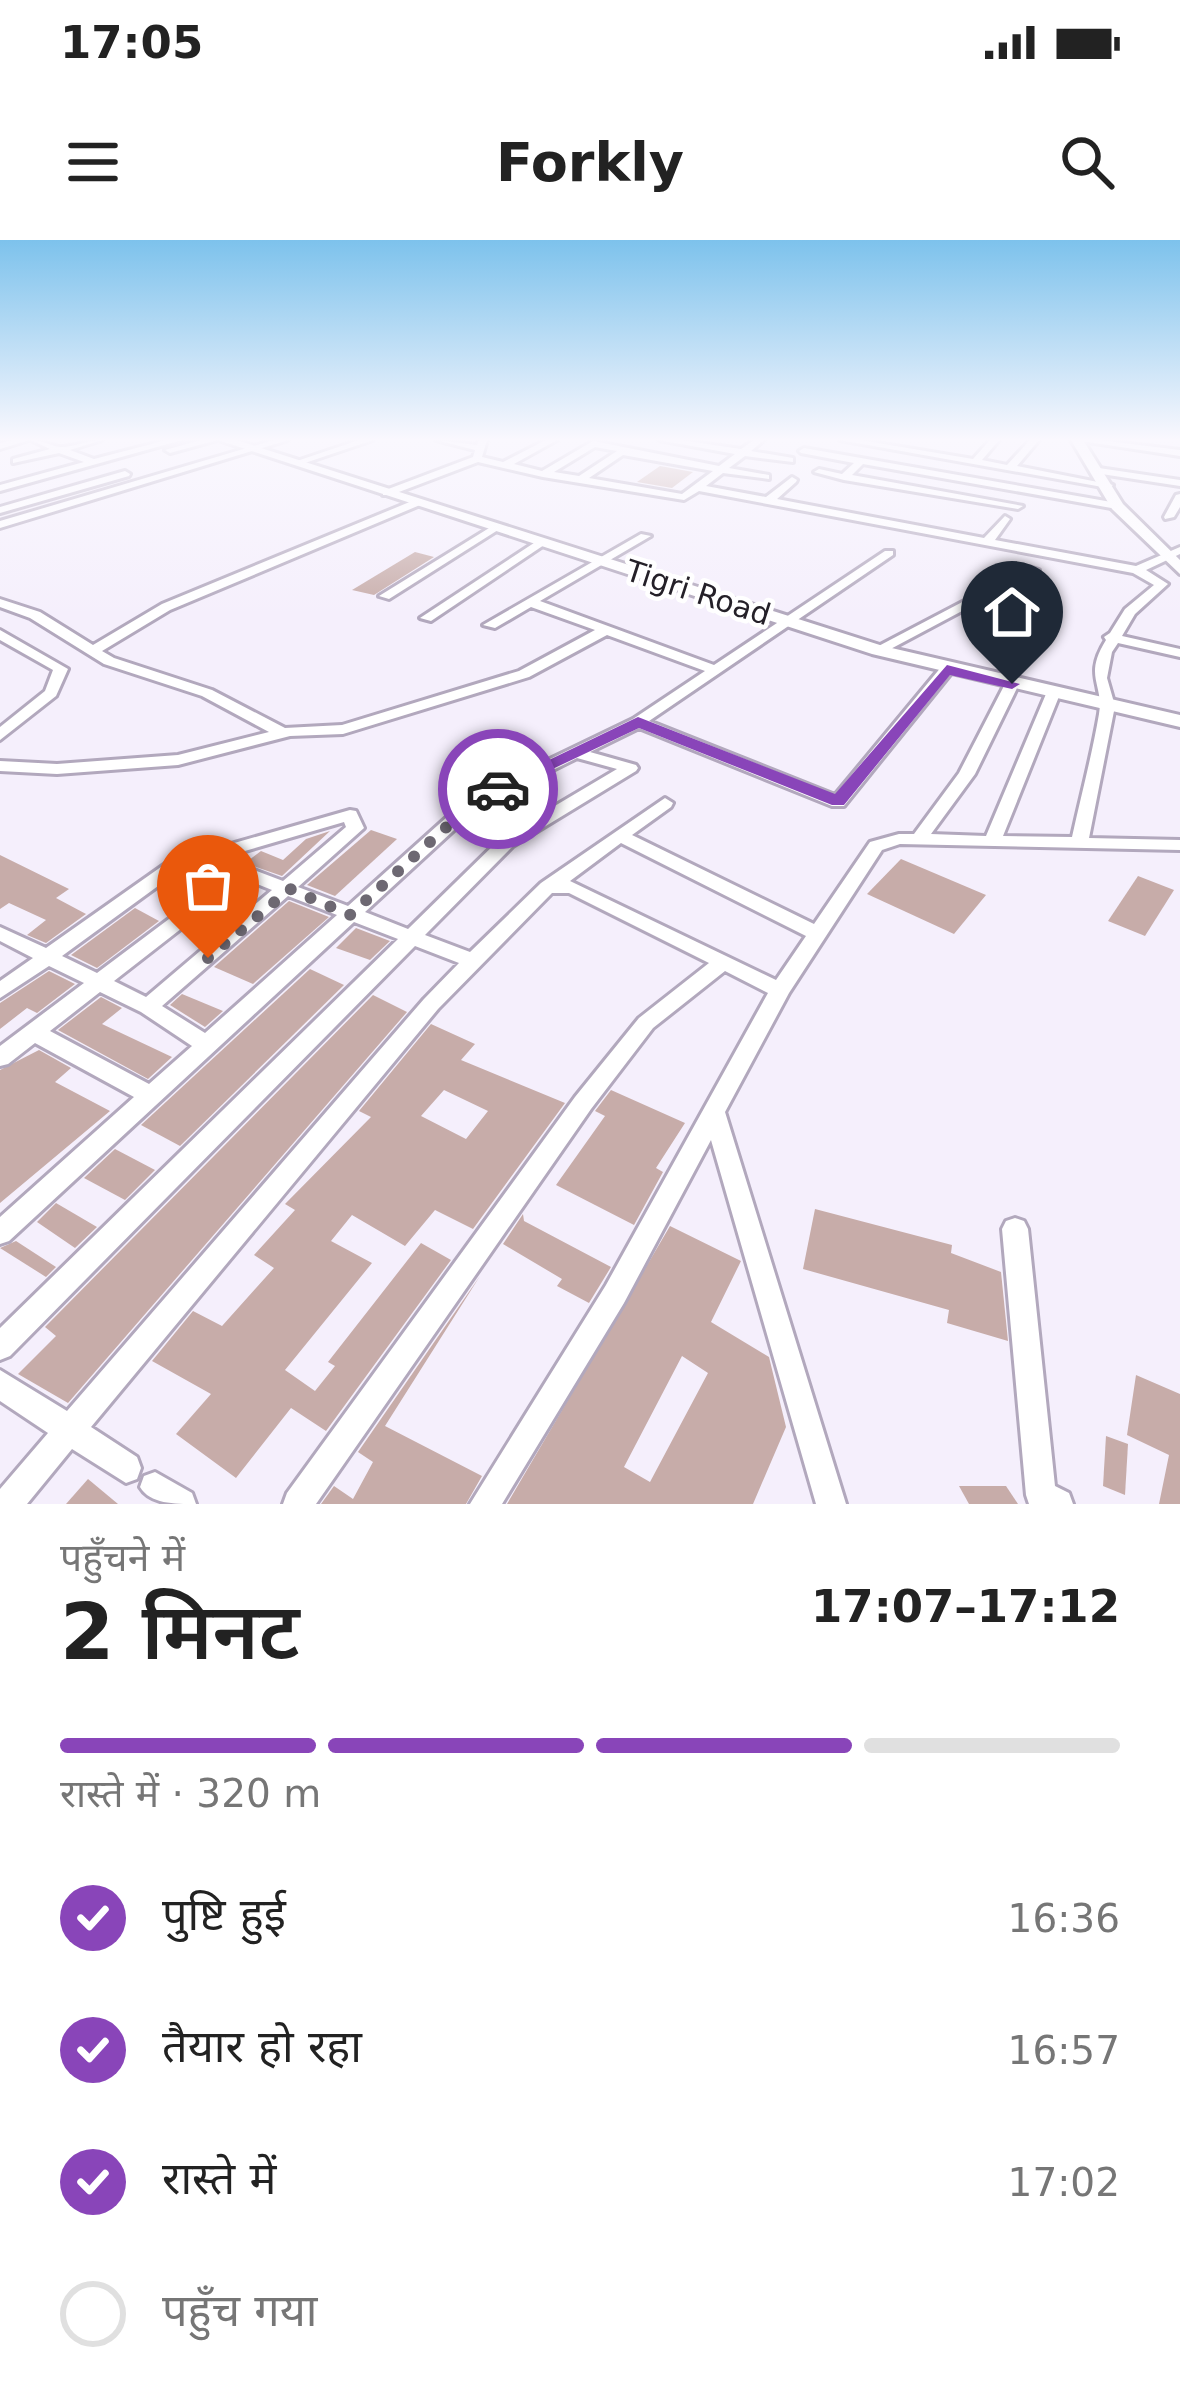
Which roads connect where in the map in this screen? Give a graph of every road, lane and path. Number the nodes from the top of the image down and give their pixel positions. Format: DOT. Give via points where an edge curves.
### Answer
graph roads {
  1 [pos="31,499"];
  2 [pos="87,499"];
  3 [pos="403,499"];
  4 [pos="757,499"];
  5 [pos="770,499"];
  6 [pos="944,499"];
  7 [pos="1022,499"];
  8 [pos="1078,499"];
  9 [pos="1113,499"];
  10 [pos="1179,499"];
  11 [pos="768,501"];
  12 [pos="416,503"];
  13 [pos="1117,506"];
  14 [pos="1,507"];
  15 [pos="913,510"];
  16 [pos="1012,514"];
  17 [pos="953,517"];
  18 [pos="1168,517"];
  19 [pos="21,519"];
  20 [pos="0,525"];
  21 [pos="900,526"];
  22 [pos="494,528"];
  23 [pos="940,533"];
  24 [pos="645,536"];
  25 [pos="987,542"];
  26 [pos="541,543"];
  27 [pos="889,553"];
  28 [pos="1173,553"];
  29 [pos="602,562"];
  30 [pos="1180,569"];
  31 [pos="1033,570"];
  32 [pos="1137,570"];
  33 [pos="385,596"];
  34 [pos="530,602"];
  35 [pos="0,603"];
  36 [pos="426,618"];
  37 [pos="784,621"];
  38 [pos="490,625"];
  39 [pos="608,629"];
  40 [pos="0,634"];
  41 [pos="1112,637"];
  42 [pos="878,650"];
  43 [pos="92,651"];
  44 [pos="1180,653"];
  45 [pos="710,668"];
  46 [pos="947,670"];
  47 [pos="1012,684"];
  48 [pos="1053,694"];
  49 [pos="1108,706"];
  50 [pos="1180,721"];
  51 [pos="638,722"];
  52 [pos="283,733"];
  53 [pos="0,735"];
  54 [pos="577,753"];
  55 [pos="0,766"];
  56 [pos="665,803"];
  57 [pos="622,837"];
  58 [pos="919,839"];
  59 [pos="993,839"];
  60 [pos="1078,842"];
  61 [pos="1180,845"];
  62 [pos="553,885"];
  63 [pos="290,889"];
  64 [pos="350,915"];
  65 [pos="816,933"];
  66 [pos="1,934"];
  67 [pos="412,937"];
  68 [pos="48,954"];
  69 [pos="473,961"];
  70 [pos="724,962"];
  71 [pos="96,982"];
  72 [pos="780,990"];
  73 [pos="0,991"];
  74 [pos="148,1007"];
  75 [pos="33,1032"];
  76 [pos="207,1045"];
  77 [pos="0,1058"];
  78 [pos="151,1096"];
  79 [pos="713,1112"];
  80 [pos="1015,1229"];
  81 [pos="0,1233"];
  82 [pos="0,1347"];
  83 [pos="0,1384"];
  84 [pos="69,1430"];
  85 [pos="126,1468"];
  86 [pos="7,1504"];
  87 [pos="298,1504"];
  88 [pos="485,1504"];
  89 [pos="831,1504"];
  90 [pos="1058,1504"];
  1 -- 14 [label="street"];
  2 -- 19 [label="street"];
  3 -- 12 [label="street, Tigri Road"];
  4 -- 11 [label="street"];
  5 -- 11 [label="street"];
  6 -- 16 [label="street"];
  7 -- 16 [label="street"];
  8 -- 13 [label="street"];
  9 -- 13 [label="street"];
  10 -- 18 [label="street"];
  11 -- 21 [label="street"];
  12 -- 22 [label="street, Tigri Road"];
  12 -- 43 [label="street" via="166,608"];
  13 -- 28 [label="street"];
  14 -- 19 [label="street"];
  15 -- 21 [label="street"];
  16 -- 25 [label="street"];
  17 -- 23 [label="street"];
  19 -- 20 [label="street"];
  21 -- 23 [label="street"];
  22 -- 26 [label="street, Tigri Road"];
  22 -- 33 [label="street"];
  23 -- 25 [label="street"];
  24 -- 29 [label="street"];
  25 -- 32 [label="street"];
  26 -- 29 [label="street, Tigri Road"];
  26 -- 36 [label="street"];
  27 -- 37 [label="street"];
  28 -- 30 [label="street"];
  28 -- 32 [label="street"];
  29 -- 34 [label="street"];
  29 -- 37 [label="street, Tigri Road"];
  31 -- 42 [label="street"];
  32 -- 41 [label="street" via="1162,584"];
  34 -- 38 [label="street"];
  34 -- 39 [label="street"];
  35 -- 43 [label="street"];
  37 -- 42 [label="street, Tigri Road"];
  37 -- 45 [label="street"];
  39 -- 45 [label="street"];
  39 -- 52 [label="street" via="524,674 343,729"];
  40 -- 53 [label="street" via="61,669 50,694"];
  41 -- 44 [label="street"];
  41 -- 49 [label="street" via="1100,678"];
  42 -- 46 [label="street, Tigri Road"];
  43 -- 52 [label="street" via="208,693"];
  45 -- 51 [label="street"];
  46 -- 47 [label="street, Tigri Road"];
  46 -- 51 [label="street" via="838,802"];
  47 -- 48 [label="street, Tigri Road"];
  47 -- 58 [label="street" via="967,774"];
  48 -- 49 [label="street, Tigri Road"];
  48 -- 59 [label="street"];
  49 -- 50 [label="street, Tigri Road"];
  49 -- 60 [label="street"];
  51 -- 54 [label="street"];
  52 -- 55 [label="street" via="178,760"];
  54 -- 64 [label="street" via="472,803"];
  54 -- 67 [label="street" via="630,769 531,824"];
  56 -- 57 [label="street"];
  57 -- 62 [label="street"];
  57 -- 65 [label="street"];
  58 -- 59 [label="street"];
  58 -- 65 [label="street" via="876,846"];
  59 -- 60 [label="street"];
  60 -- 61 [label="street"];
  62 -- 69 [label="street"];
  62 -- 70 [label="street"];
  63 -- 64 [label="street"];
  63 -- 68 [label="street" via="355,828 350,815 174,866"];
  63 -- 71 [label="street" via="243,872"];
  63 -- 74 [label="street"];
  64 -- 67 [label="street"];
  64 -- 76 [label="street"];
  65 -- 72 [label="street"];
  66 -- 68 [label="street"];
  67 -- 69 [label="street"];
  67 -- 82 [label="street"];
  68 -- 71 [label="street"];
  68 -- 73 [label="street"];
  69 -- 84 [label="street"];
  70 -- 72 [label="street"];
  70 -- 87 [label="street" via="646,1023 583,1103"];
  71 -- 74 [label="street"];
  71 -- 75 [label="street"];
  72 -- 79 [label="street"];
  74 -- 76 [label="street"];
  75 -- 77 [label="street"];
  75 -- 78 [label="street"];
  76 -- 78 [label="street"];
  78 -- 81 [label="street"];
  79 -- 88 [label="street" via="616,1294"];
  79 -- 89 [label="street"];
  80 -- 90 [label="street" via="1041,1495"];
  83 -- 84 [label="street"];
  84 -- 85 [label="street"];
  84 -- 86 [label="street"];
}
